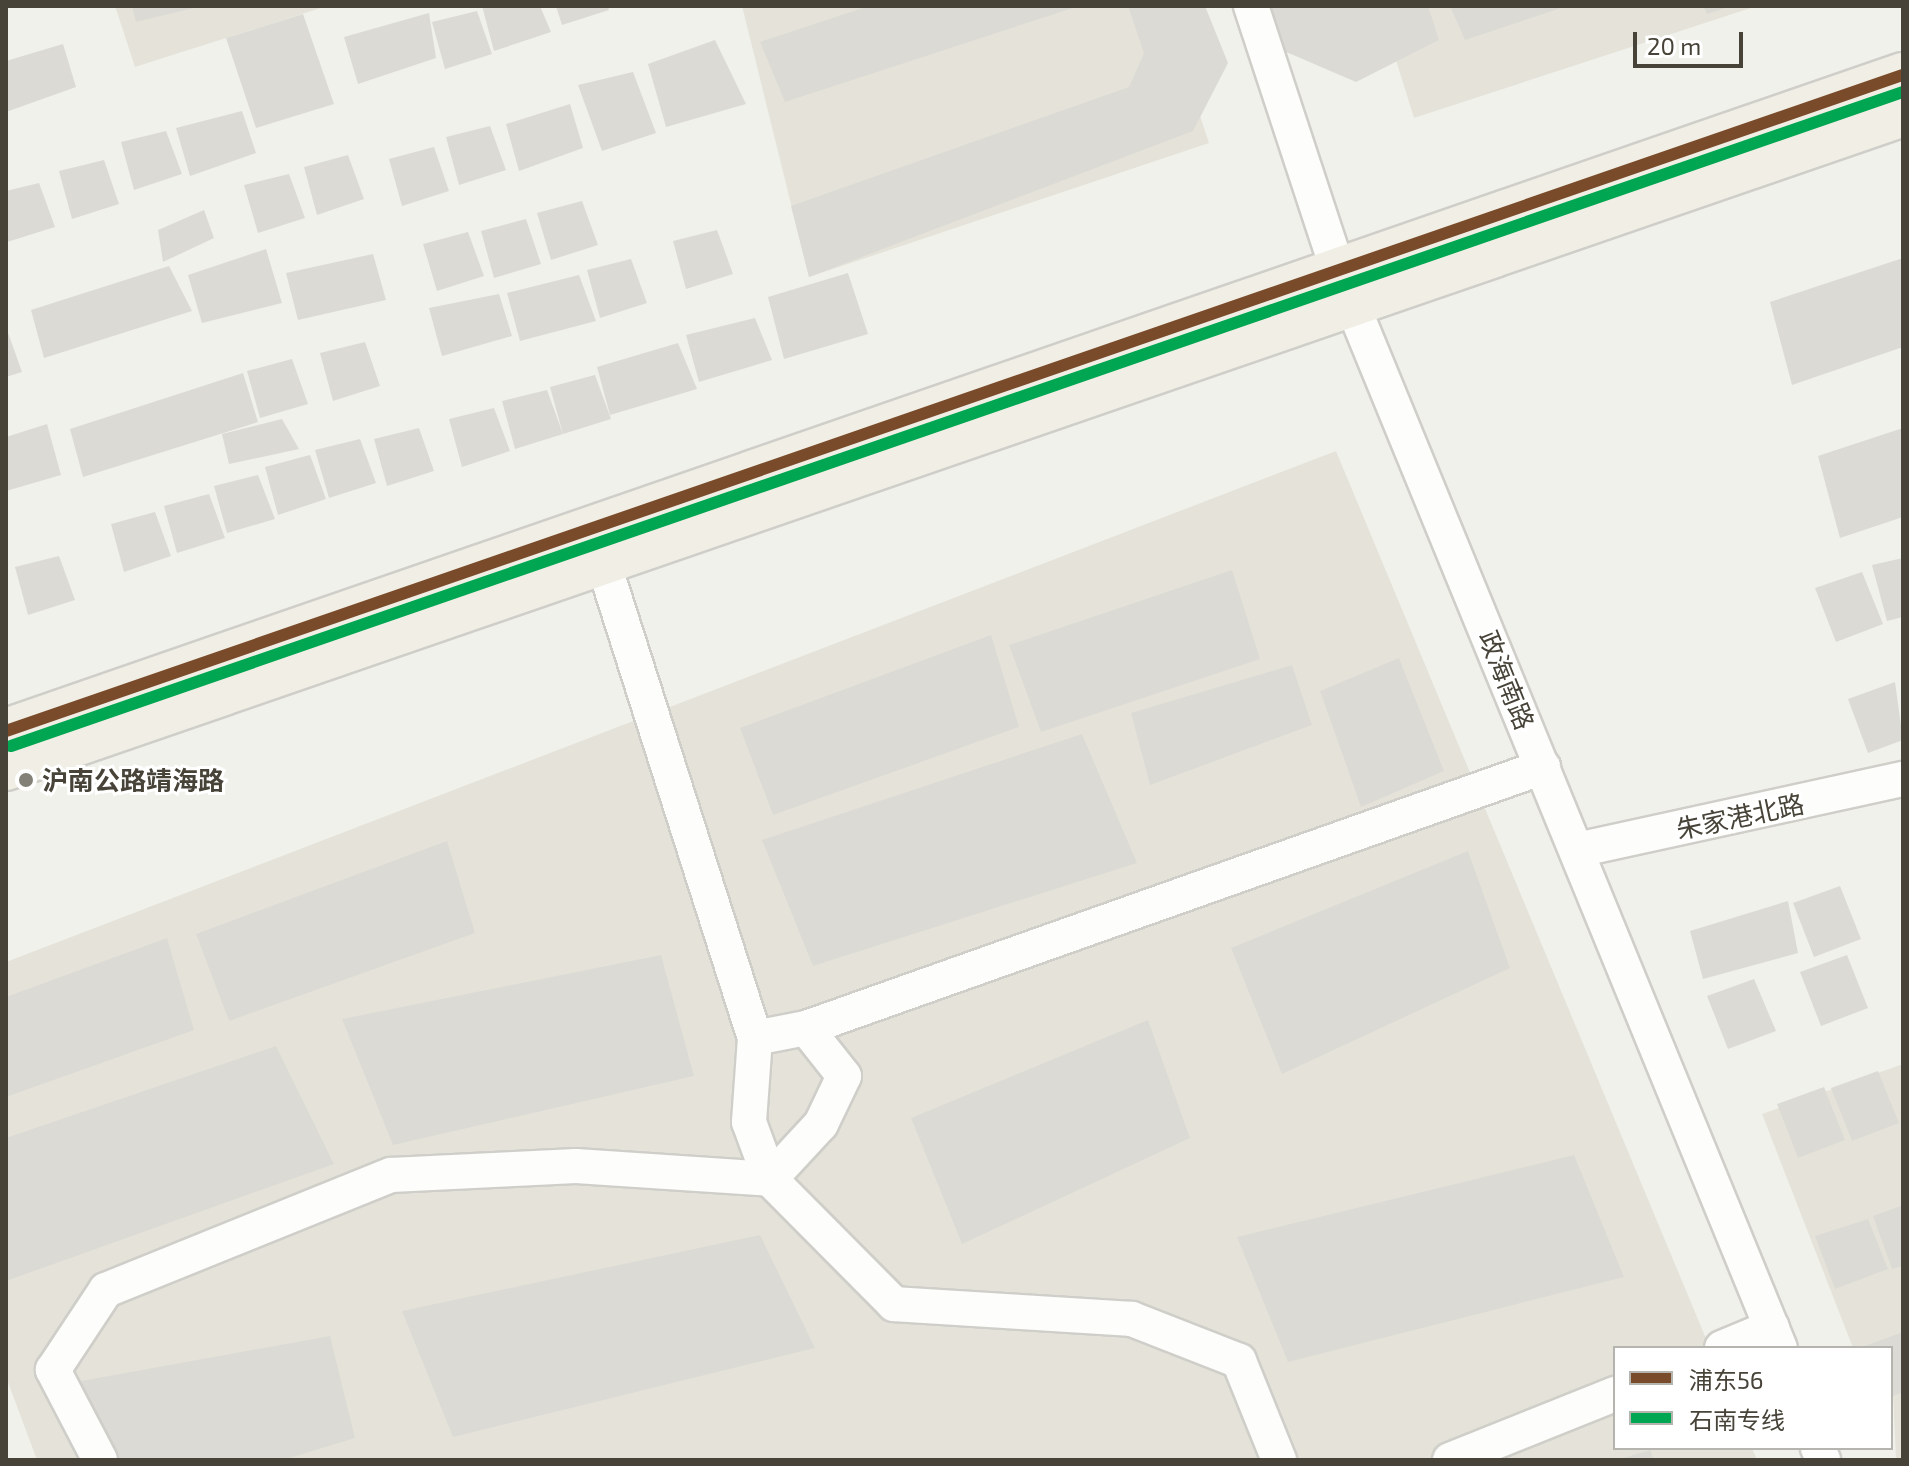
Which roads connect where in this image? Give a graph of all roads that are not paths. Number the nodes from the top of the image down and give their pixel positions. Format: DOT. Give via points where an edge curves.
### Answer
graph roads {
  1 [pos="1251,6"];
  2 [pos="1903,75"];
  3 [pos="1903,114"];
  4 [pos="1345,287"];
  5 [pos="603,562"];
  6 [pos="6,731"];
  7 [pos="1543,767"];
  8 [pos="6,768"];
  9 [pos="1903,779"];
  10 [pos="1577,850"];
  11 [pos="806,1028"];
  12 [pos="755,1038"];
  13 [pos="770,1179"];
  14 [pos="1776,1337"];
  15 [pos="1732,1346"];
  16 [pos="1613,1395"];
  17 [pos="100,1460"];
  18 [pos="1279,1460"];
  19 [pos="1450,1460"];
  1 -- 4 [label="street, 政海南路"];
  2 -- 4 [label="main road"];
  3 -- 4 [label="main road"];
  4 -- 5 [label="main road"];
  4 -- 6 [label="main road"];
  4 -- 7 [label="street, 政海南路"];
  5 -- 8 [label="main road"];
  5 -- 12 [label="street"];
  7 -- 10 [label="street, 政海南路"];
  7 -- 11 [label="street"];
  9 -- 10 [label="street, 朱家港北路"];
  10 -- 14 [label="street, 政海南路"];
  11 -- 12 [label="street"];
  11 -- 13 [label="street" via="844,1076 821,1124"];
  12 -- 13 [label="street" via="749,1122"];
  13 -- 17 [label="street" via="576,1166 391,1175 106,1290 53,1370"];
  13 -- 18 [label="street" via="894,1304 1132,1319 1239,1361"];
  14 -- 15 [label="street"];
  16 -- 19 [label="street"];
}
